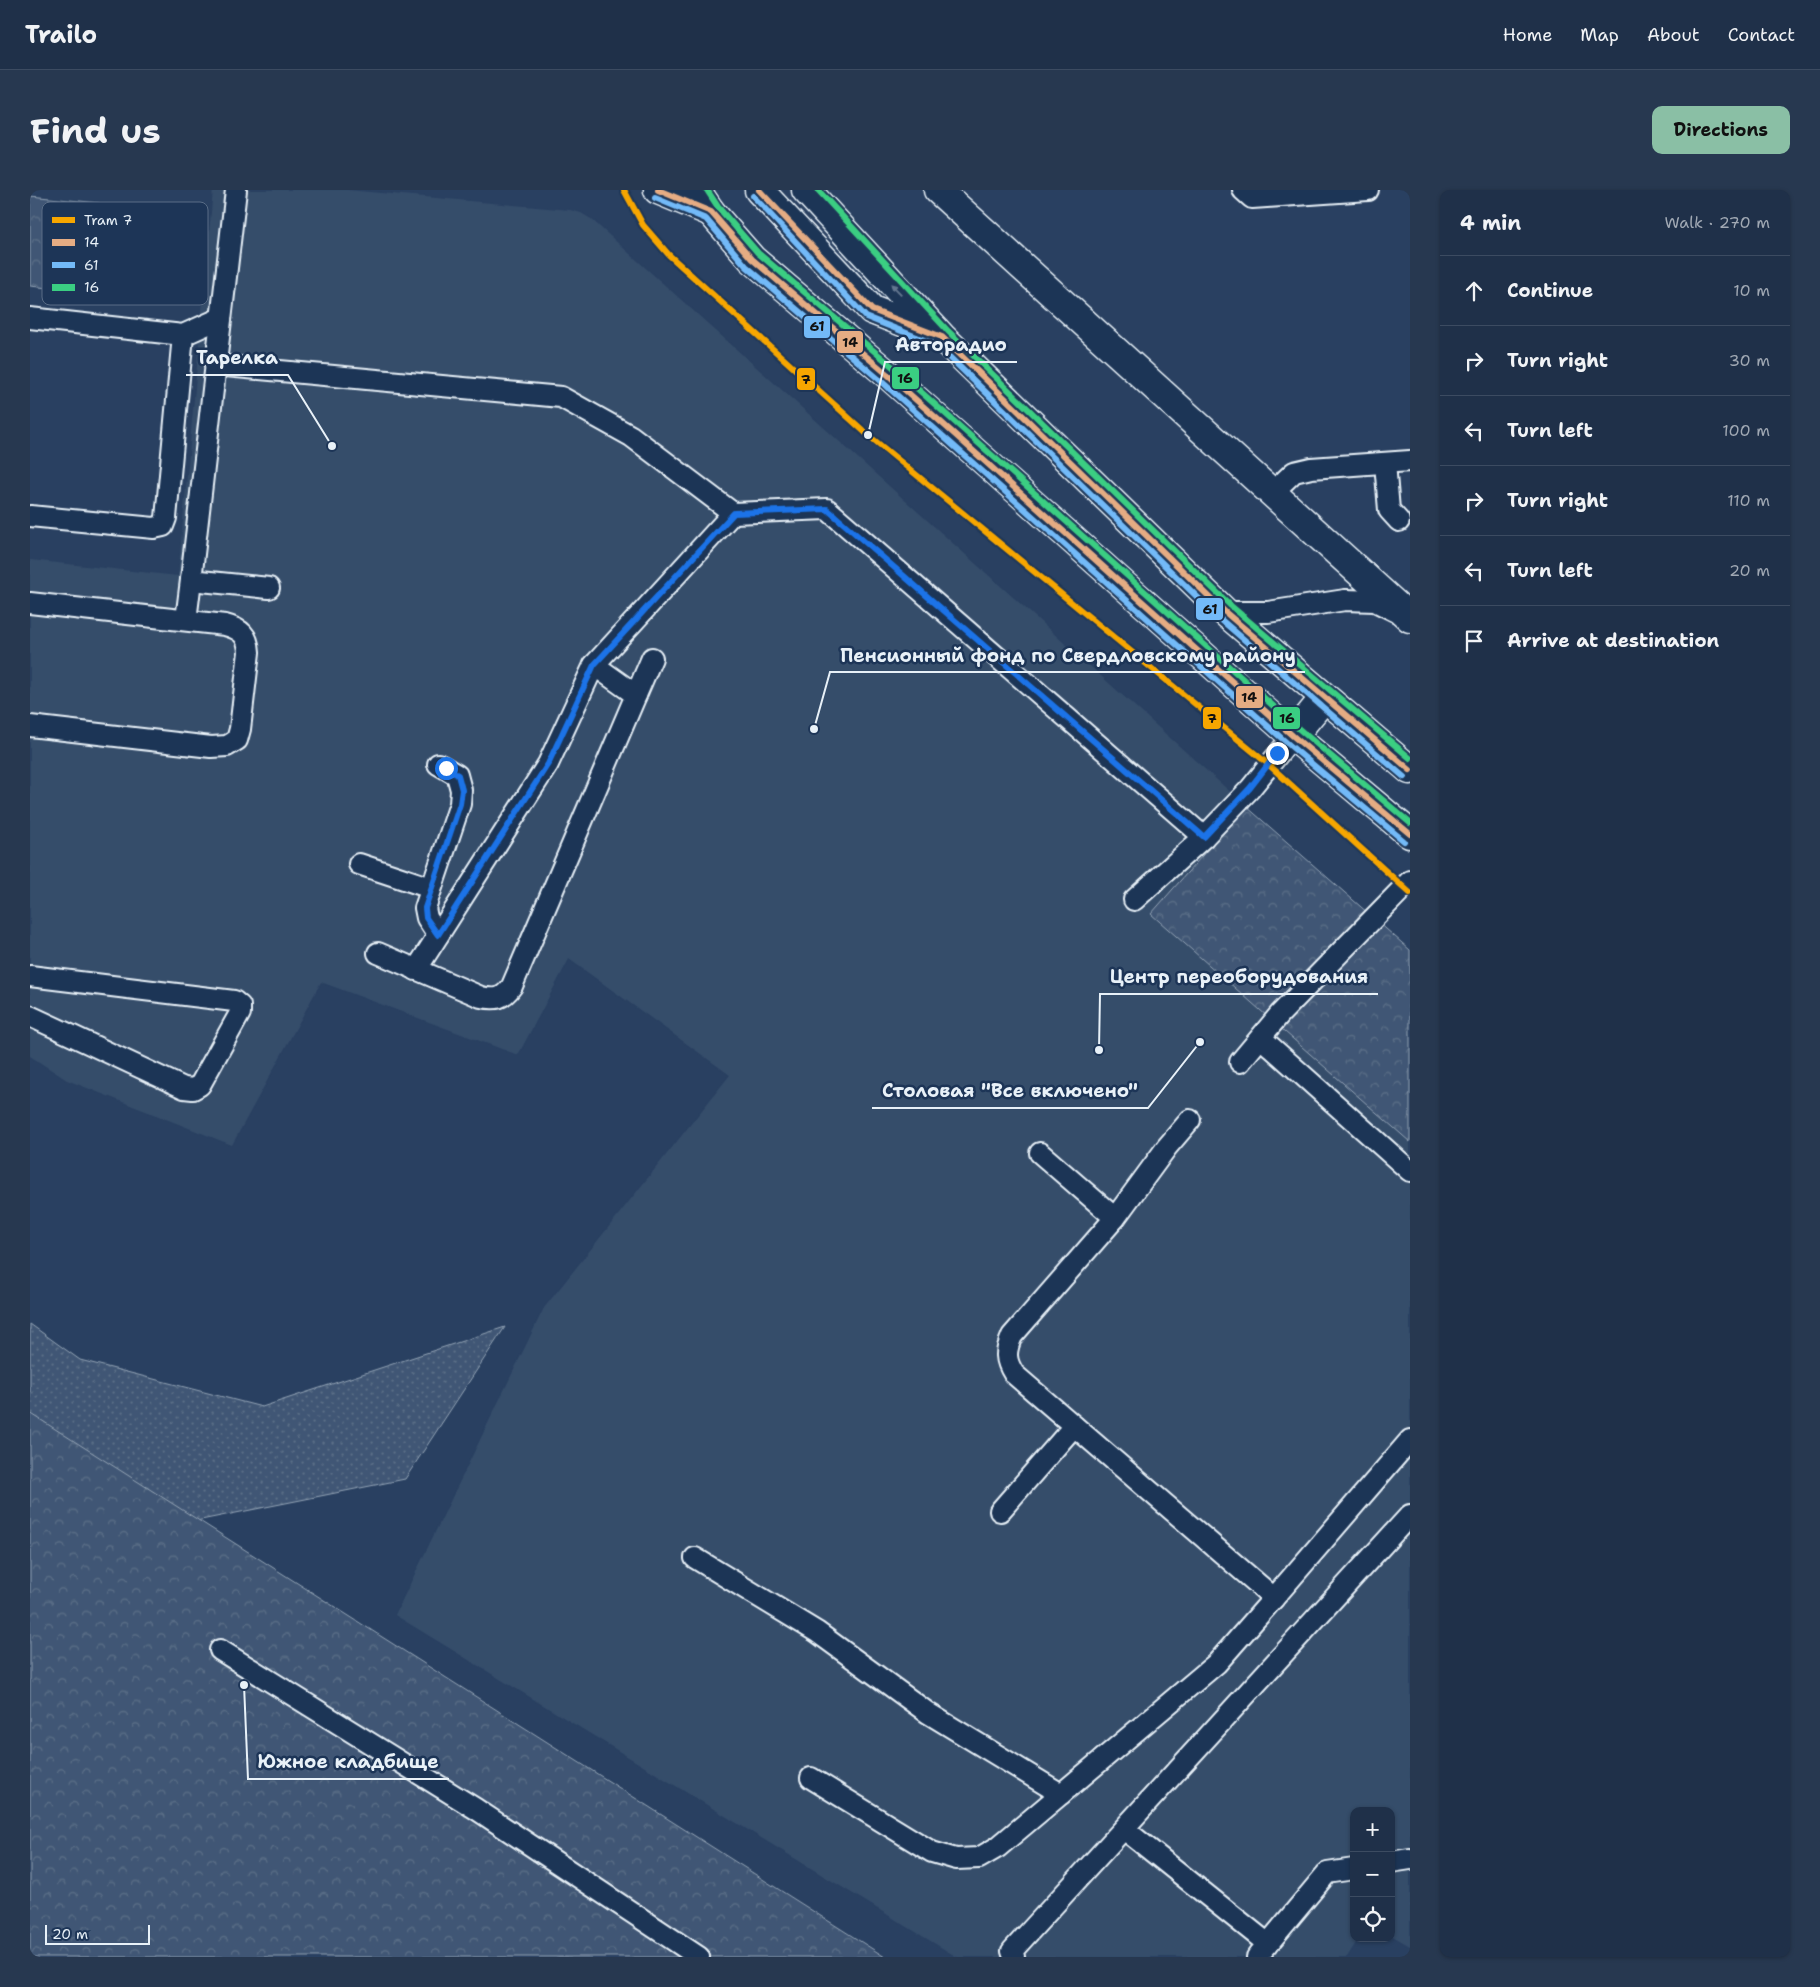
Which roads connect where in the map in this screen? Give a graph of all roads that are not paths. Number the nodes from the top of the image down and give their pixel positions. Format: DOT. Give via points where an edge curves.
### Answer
graph roads {
  1 [pos="236,190"];
  2 [pos="658,190"];
  3 [pos="696,190"];
  4 [pos="759,190"];
  5 [pos="806,190"];
  6 [pos="938,190"];
  7 [pos="1243,190"];
  8 [pos="1368,190"];
  9 [pos="711,212"];
  10 [pos="30,318"];
  11 [pos="221,318"];
  12 [pos="183,334"];
  13 [pos="942,337"];
  14 [pos="215,365"];
  15 [pos="1410,461"];
  16 [pos="1385,463"];
  17 [pos="1272,493"];
  18 [pos="734,513"];
  19 [pos="30,516"];
  20 [pos="1399,521"];
  21 [pos="191,580"];
  22 [pos="269,588"];
  23 [pos="30,603"];
  24 [pos="1225,612"];
  25 [pos="1409,618"];
  26 [pos="186,620"];
  27 [pos="652,658"];
  28 [pos="594,665"];
  29 [pos="636,695"];
  30 [pos="1324,698"];
  31 [pos="30,726"];
  32 [pos="1293,736"];
  33 [pos="438,764"];
  34 [pos="1410,770"];
  35 [pos="1410,834"];
  36 [pos="1204,837"];
  37 [pos="360,864"];
  38 [pos="1410,881"];
  39 [pos="432,888"];
  40 [pos="1134,900"];
  41 [pos="438,935"];
  42 [pos="378,953"];
  43 [pos="416,970"];
  44 [pos="30,976"];
  45 [pos="30,1016"];
  46 [pos="1261,1038"];
  47 [pos="1240,1062"];
  48 [pos="1190,1120"];
  49 [pos="1040,1154"];
  50 [pos="1410,1171"];
  51 [pos="1114,1218"];
  52 [pos="1074,1426"];
  53 [pos="1410,1440"];
  54 [pos="1000,1512"];
  55 [pos="1410,1515"];
  56 [pos="695,1558"];
  57 [pos="1274,1598"];
  58 [pos="220,1650"];
  59 [pos="811,1778"];
  60 [pos="1061,1794"];
  61 [pos="1124,1829"];
  62 [pos="1410,1859"];
  63 [pos="1395,1861"];
  64 [pos="1350,1869"];
  65 [pos="1263,1950"];
  66 [pos="699,1957"];
  67 [pos="1014,1957"];
  1 -- 11 [label="lane"];
  2 -- 9 [label="main road"];
  3 -- 9 [label="main road"];
  4 -- 13 [label="main road" via="872,310"];
  13 -- 5 [label="main road, one-way"];
  6 -- 17 [label="main road"];
  7 -- 8 [label="lane" via="1252,198"];
  9 -- 32 [label="main road" via="752,259 887,374"];
  10 -- 12 [label="lane"];
  11 -- 12 [label="lane"];
  11 -- 14 [label="lane"];
  12 -- 19 [label="lane" via="163,526 154,528"];
  13 -- 24 [label="main road"];
  14 -- 18 [label="lane" via="561,397 631,436"];
  14 -- 21 [label="lane"];
  15 -- 16 [label="lane"];
  16 -- 17 [label="lane" via="1294,472"];
  16 -- 20 [label="lane" via="1389,510"];
  17 -- 25 [label="main road"];
  18 -- 28 [label="lane"];
  18 -- 36 [label="lane" via="827,509"];
  21 -- 22 [label="lane"];
  21 -- 26 [label="lane"];
  23 -- 26 [label="lane"];
  24 -- 25 [label="lane" via="1268,612 1345,600 1375,601"];
  24 -- 30 [label="main road"];
  26 -- 31 [label="lane" via="239,628 248,640 237,740 227,746 211,747"];
  27 -- 29 [label="lane"];
  28 -- 29 [label="lane"];
  28 -- 41 [label="lane" via="548,764"];
  29 -- 43 [label="lane" via="505,996 494,999 481,997"];
  30 -- 32 [label="main road"];
  30 -- 34 [label="main road"];
  32 -- 35 [label="main road"];
  32 -- 36 [label="lane"];
  33 -- 39 [label="lane" via="458,775 462,790"];
  36 -- 40 [label="lane"];
  37 -- 39 [label="lane"];
  38 -- 46 [label="lane" via="1280,1014"];
  39 -- 41 [label="lane" via="425,908 426,918"];
  41 -- 43 [label="lane"];
  42 -- 43 [label="lane"];
  44 -- 45 [label="lane" via="234,1001 240,1006 240,1013 200,1085 193,1089 184,1088"];
  46 -- 47 [label="lane"];
  46 -- 50 [label="lane"];
  48 -- 51 [label="lane"];
  49 -- 51 [label="lane"];
  51 -- 52 [label="lane" via="1012,1336 1006,1348 1006,1362 1014,1374"];
  52 -- 54 [label="lane"];
  52 -- 57 [label="lane"];
  53 -- 57 [label="lane"];
  55 -- 61 [label="lane"];
  56 -- 60 [label="lane" via="817,1632 928,1713"];
  57 -- 60 [label="lane" via="1218,1663"];
  58 -- 66 [label="lane" via="467,1804"];
  59 -- 60 [label="lane" via="932,1852 956,1859 979,1858 998,1847"];
  61 -- 65 [label="lane"];
  61 -- 67 [label="lane" via="1012,1952"];
  62 -- 63 [label="lane"];
  64 -- 65 [label="lane" via="1328,1873"];
}
